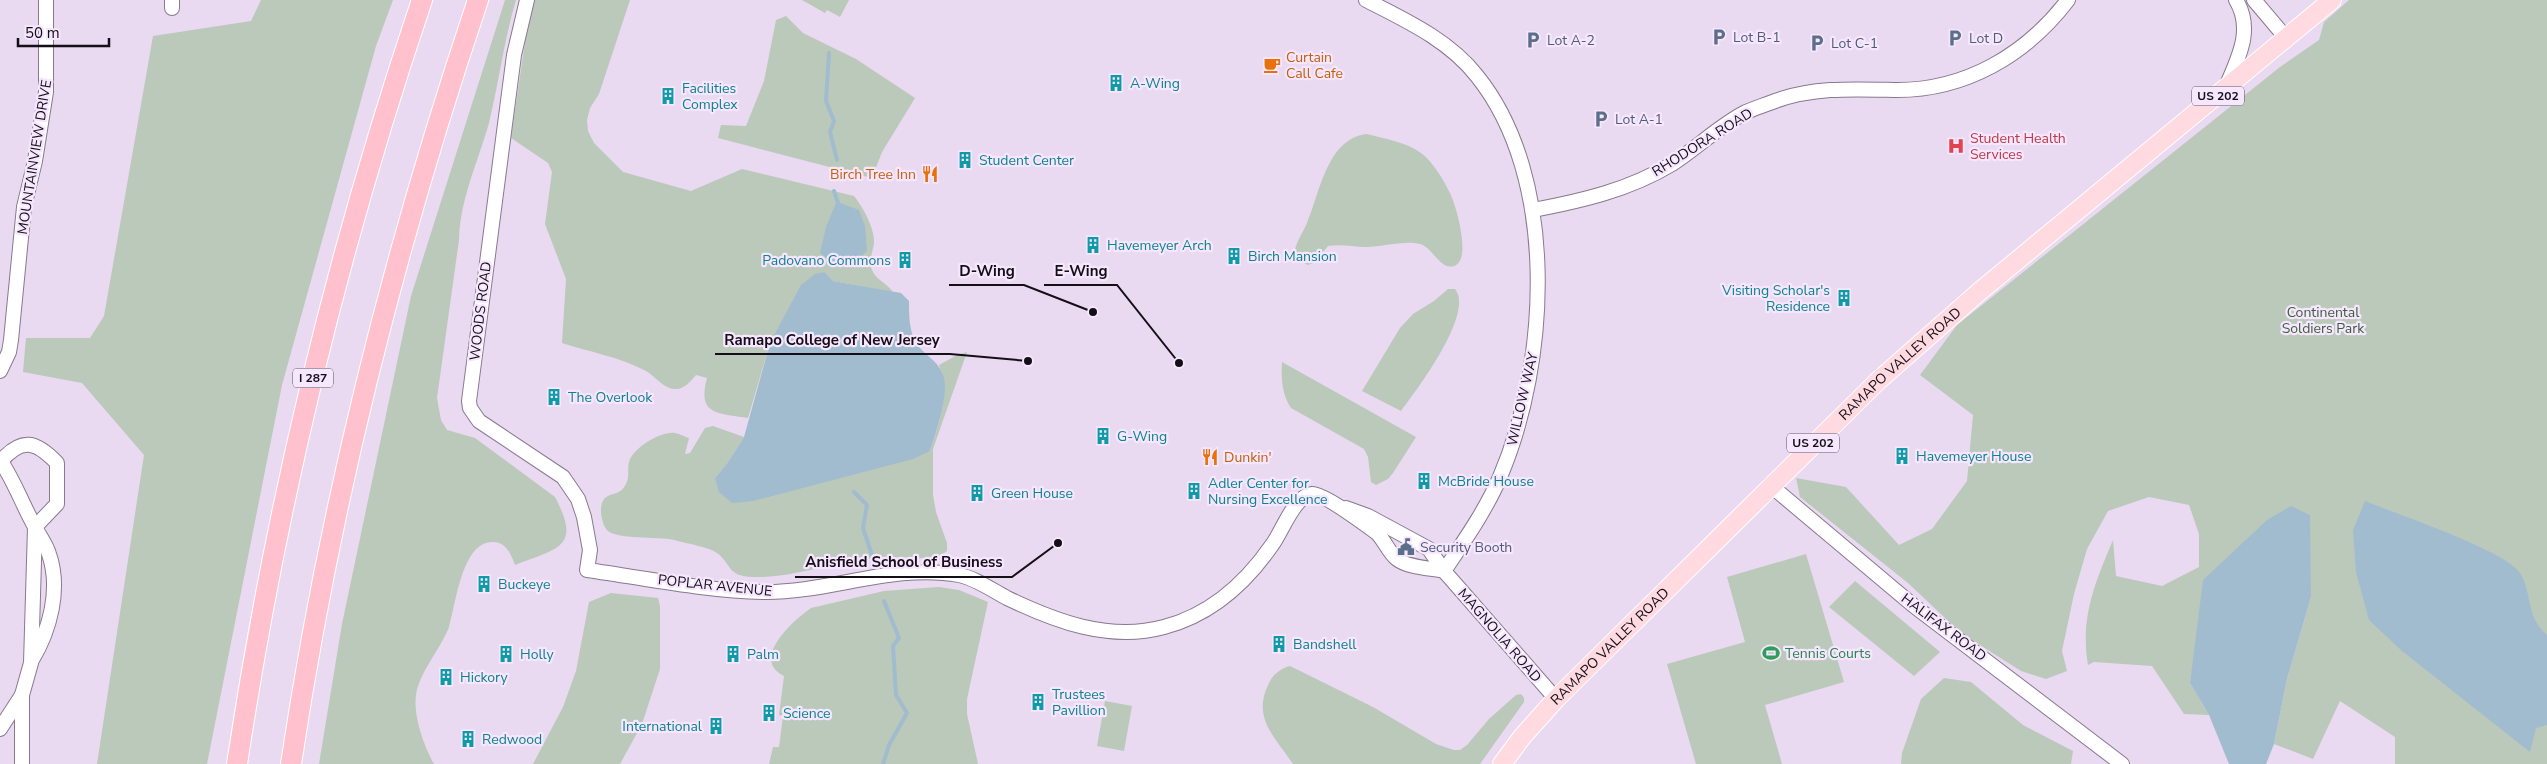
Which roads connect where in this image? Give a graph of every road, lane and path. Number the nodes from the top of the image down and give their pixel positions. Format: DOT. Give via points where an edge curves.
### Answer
graph roads {
  1 [pos="46,0"];
  2 [pos="422,0"];
  3 [pos="478,0"];
  4 [pos="527,0"];
  5 [pos="1366,0"];
  6 [pos="2068,0"];
  7 [pos="2236,0"];
  8 [pos="2254,0"];
  9 [pos="2332,0"];
  10 [pos="2286,39"];
  11 [pos="2224,91"];
  12 [pos="1533,210"];
  13 [pos="0,371"];
  14 [pos="0,460"];
  15 [pos="1770,485"];
  16 [pos="1339,506"];
  17 [pos="35,527"];
  18 [pos="587,570"];
  19 [pos="1444,571"];
  20 [pos="31,663"];
  21 [pos="22,695"];
  22 [pos="1556,699"];
  23 [pos="0,729"];
  24 [pos="22,764"];
  25 [pos="237,764"];
  26 [pos="291,764"];
  27 [pos="1502,764"];
  28 [pos="2122,764"];
  1 -- 13 [label="street, MOUNTAINVIEW DRIVE" via="46,92 24,207 11,340"];
  2 -- 25 [label="highway, I 287" via="356,211 321,345 274,556"];
  3 -- 26 [label="highway" via="410,216 372,358 324,576"];
  4 -- 18 [label="street, WOODS ROAD" via="514,55 469,401 479,422 563,478 578,499 590,550"];
  5 -- 12 [label="street, WILLOW WAY" via="1431,35 1477,75 1505,120"];
  6 -- 12 [label="street, RHODORA ROAD" via="2037,36 2005,60 1976,75 1922,89 1841,88 1811,91 1777,101 1745,113 1672,164 1641,180 1616,190"];
  7 -- 11 [label="street" via="2244,21 2243,47"];
  8 -- 10 [label="street"];
  9 -- 10 [label="main road, RAMAPO VALLEY ROAD / US 202"];
  10 -- 11 [label="main road, RAMAPO VALLEY ROAD / US 202"];
  11 -- 15 [label="main road, RAMAPO VALLEY ROAD / US 202" via="1979,292 1879,380"];
  12 -- 19 [label="street, WILLOW WAY" via="1537,311 1534,350 1522,407 1495,490"];
  14 -- 17 [label="street" via="15,482"];
  14 -- 17 [label="street" via="12,449 26,444 43,449 57,463 57,504"];
  15 -- 22 [label="main road, RAMAPO VALLEY ROAD / US 202"];
  15 -- 28 [label="street, HALIFAX ROAD" via="1914,606"];
  16 -- 18 [label="street, POPLAR AVENUE" via="1318,494 1301,498 1252,574 1226,597 1199,614 1163,628 1132,632 1073,626 1047,617 963,576 941,572 903,573 794,591 763,592"];
  16 -- 19 [label="street, MAGNOLIA ROAD" via="1358,511 1428,549"];
  16 -- 19 [label="street" via="1377,534 1396,558"];
  17 -- 20 [label="street"];
  17 -- 20 [label="street" via="45,542 54,573 49,623"];
  19 -- 22 [label="street, MAGNOLIA ROAD"];
  20 -- 21 [label="street"];
  21 -- 23 [label="street"];
  21 -- 24 [label="street"];
  22 -- 27 [label="main road, RAMAPO VALLEY ROAD / US 202"];
}
